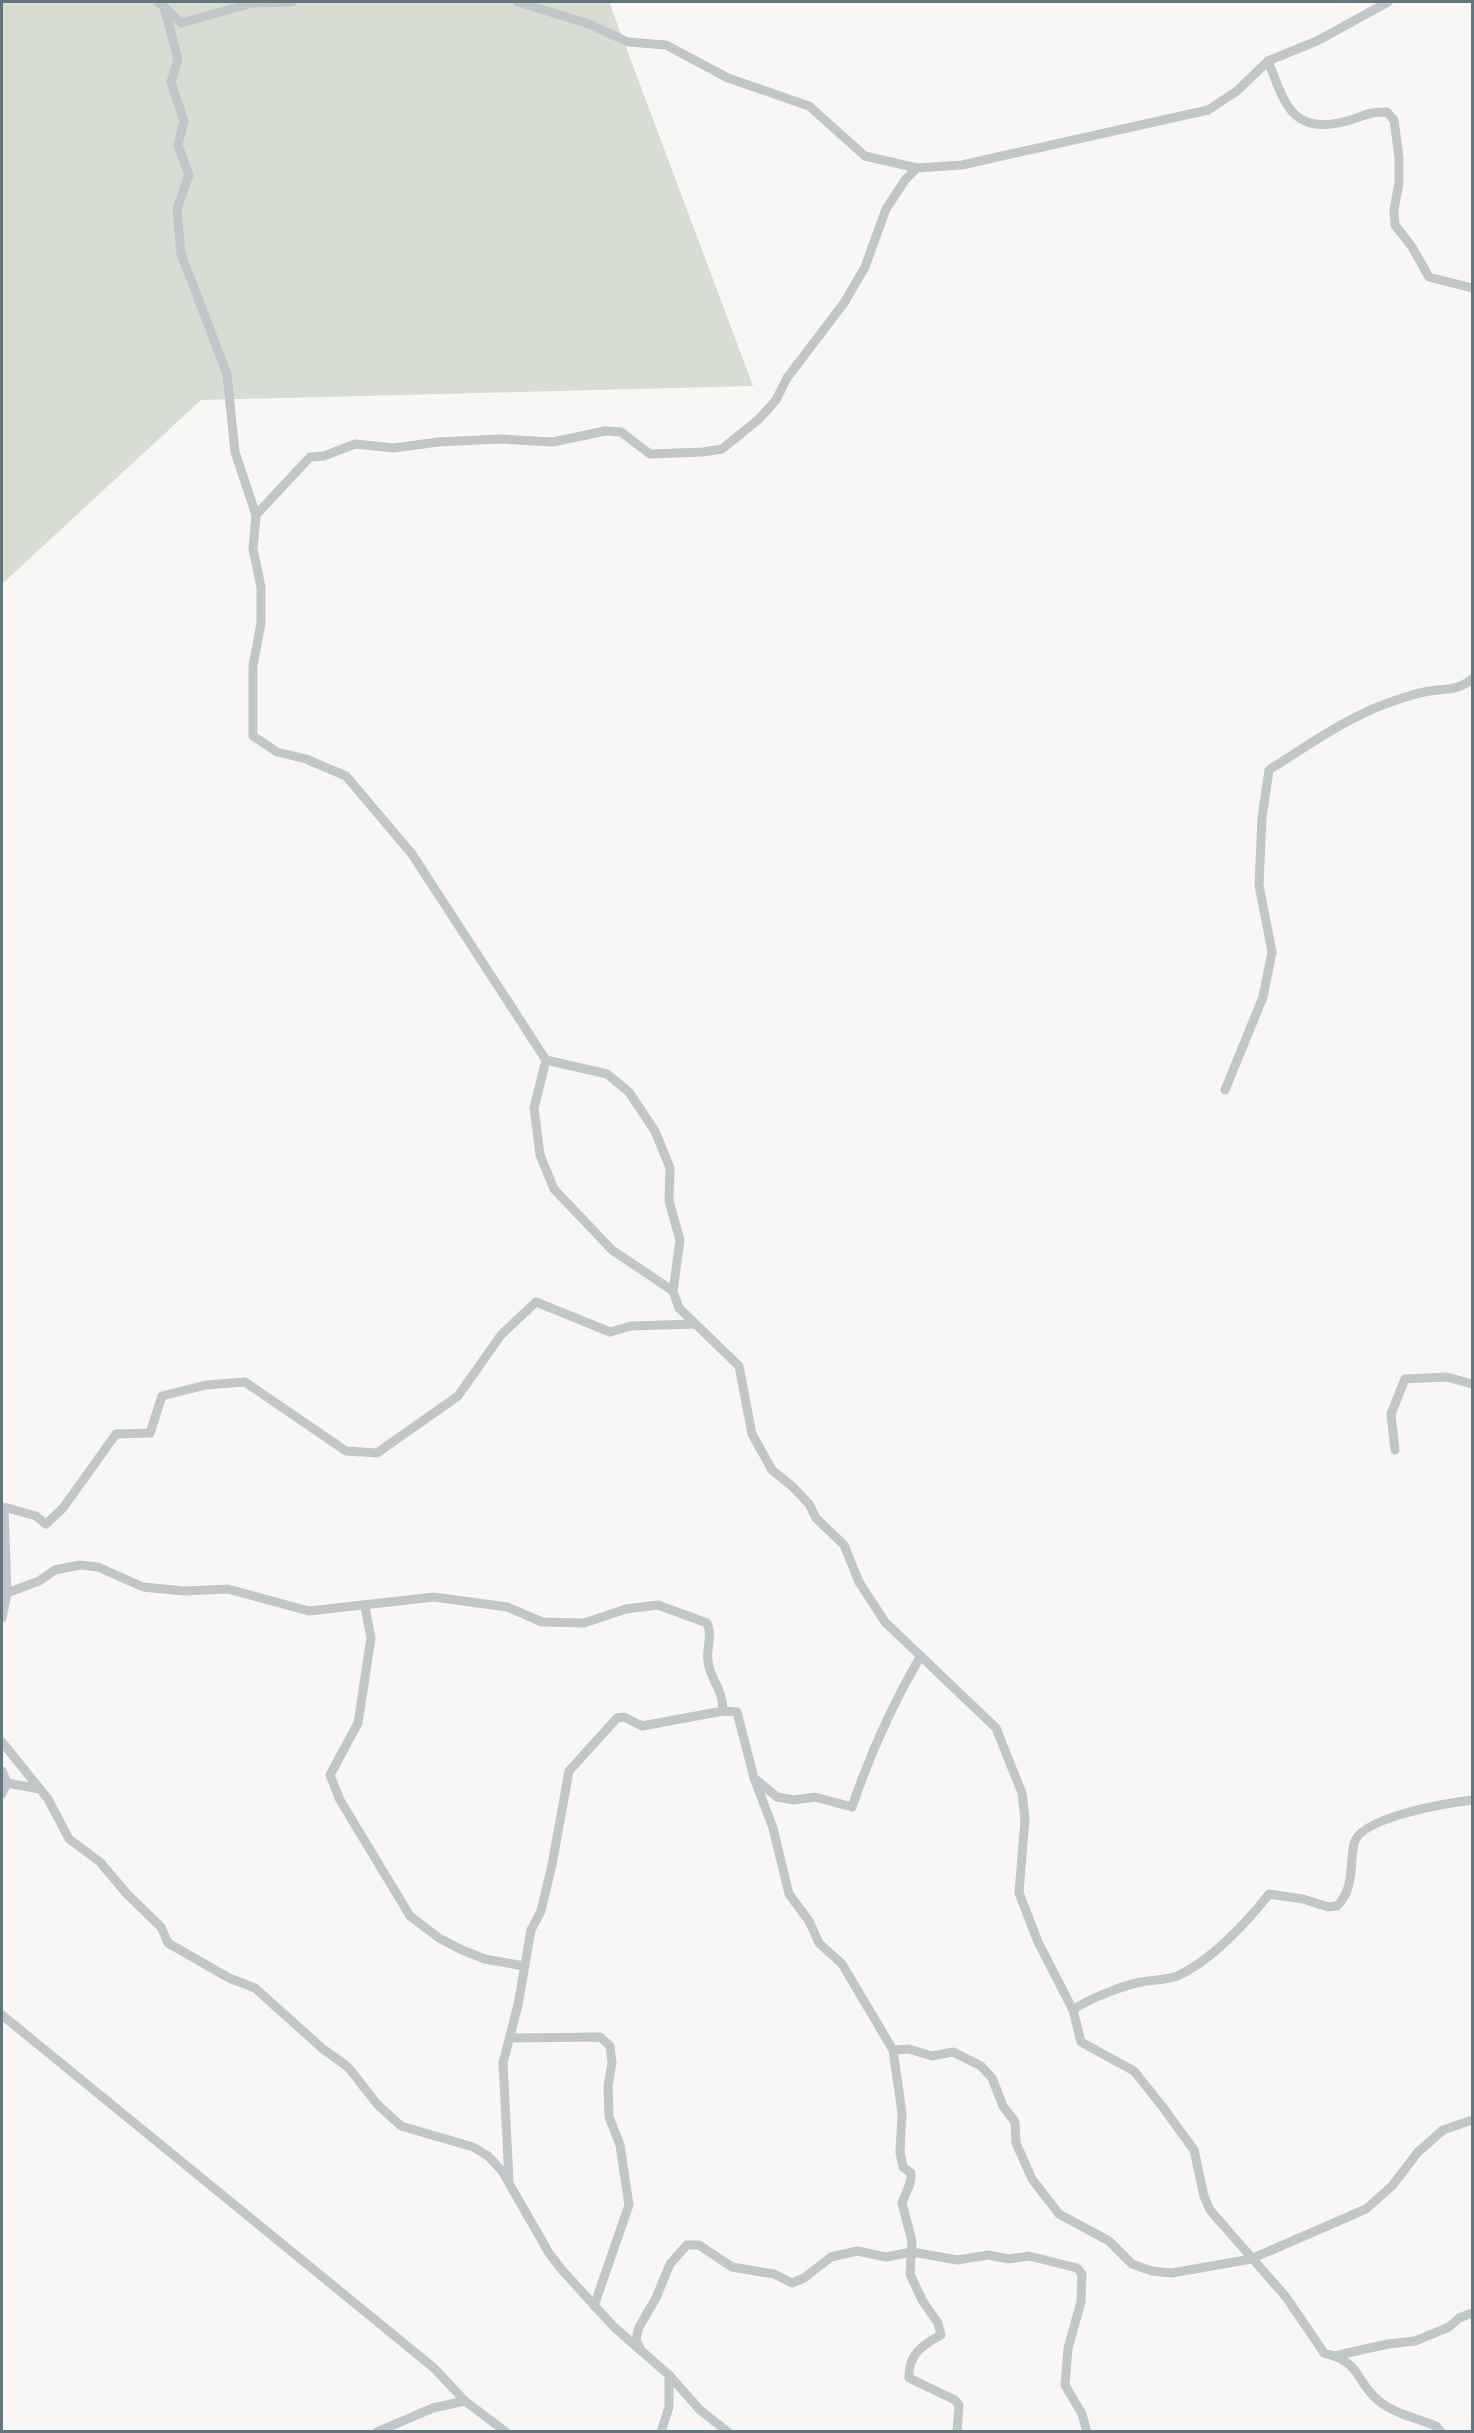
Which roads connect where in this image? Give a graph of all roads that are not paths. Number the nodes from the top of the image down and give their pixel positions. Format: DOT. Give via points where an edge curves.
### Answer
graph roads {
  1 [pos="292,2"];
  2 [pos="520,2"];
  3 [pos="1388,2"];
  4 [pos="161,4"];
  5 [pos="1268,61"];
  6 [pos="917,168"];
  7 [pos="1473,288"];
  8 [pos="256,515"];
  9 [pos="1473,679"];
  10 [pos="546,1060"];
  11 [pos="1225,1090"];
  12 [pos="673,1291"];
  13 [pos="695,1324"];
  14 [pos="1473,1384"];
  15 [pos="1395,1450"];
  16 [pos="7,1593"];
  17 [pos="366,1606"];
  18 [pos="2,1618"];
  19 [pos="920,1657"];
  20 [pos="723,1711"];
  21 [pos="2,1742"];
  22 [pos="2,1771"];
  23 [pos="754,1778"];
  24 [pos="7,1783"];
  25 [pos="41,1790"];
  26 [pos="2,1794"];
  27 [pos="1473,1800"];
  28 [pos="524,1966"];
  29 [pos="1073,2010"];
  30 [pos="2,2014"];
  31 [pos="510,2038"];
  32 [pos="893,2049"];
  33 [pos="1473,2120"];
  34 [pos="509,2187"];
  35 [pos="912,2253"];
  36 [pos="1251,2259"];
  37 [pos="594,2306"];
  38 [pos="1473,2313"];
  39 [pos="642,2352"];
  40 [pos="1334,2356"];
  41 [pos="669,2375"];
  42 [pos="465,2401"];
  43 [pos="376,2432"];
  44 [pos="506,2432"];
  45 [pos="661,2432"];
  46 [pos="728,2432"];
  47 [pos="957,2432"];
  48 [pos="1087,2432"];
  49 [pos="1441,2432"];
  1 -- 4 [label="street" via="253,3 181,23"];
  2 -- 6 [label="street" via="589,24 628,42 666,45 728,78 809,106 865,156"];
  3 -- 5 [label="street" via="1317,41"];
  4 -- 8 [label="street" via="178,59 171,82 184,122 178,145 189,175 177,209 181,254 227,374 235,452"];
  5 -- 6 [label="street" via="1237,91 1208,110 962,165"];
  5 -- 7 [label="street" via="1288,110 1302,120 1319,125 1347,121 1368,112 1387,112 1394,120 1399,183 1395,225 1429,277"];
  6 -- 8 [label="street" via="886,209 865,267 844,303 787,378 776,400 722,449 650,454 621,432 605,431 553,442 500,439 394,448 356,444 310,457"];
  8 -- 10 [label="street" via="253,549 261,587 261,623 253,666 253,736 277,752 346,776 412,854"];
  9 -- 11 [label="street" via="1448,691 1430,690 1386,704 1342,723 1269,770 1259,885 1272,952 1263,997"];
  10 -- 12 [label="street" via="534,1108 540,1155 554,1189 612,1250"];
  10 -- 12 [label="street" via="607,1074 629,1092 655,1131 670,1168 669,1201 680,1240"];
  12 -- 13 [label="street" via="679,1308"];
  13 -- 16 [label="street" via="631,1326 610,1332 536,1302 501,1335 458,1396 377,1453 346,1451 245,1382 206,1385 162,1396 150,1433 116,1434 63,1508 46,1524 36,1516 4,1507"];
  13 -- 19 [label="street" via="739,1366 752,1434 772,1470 793,1487 816,1518 844,1545 859,1582 885,1622"];
  14 -- 15 [label="street" via="1446,1377 1405,1379 1391,1414"];
  16 -- 17 [label="street" via="39,1581 55,1570 80,1565 98,1567 143,1587 184,1591 228,1589 309,1611"];
  16 -- 18 [label="street"];
  17 -- 20 [label="street" via="434,1597 507,1607 542,1622 584,1623 627,1609 658,1605 707,1623 708,1661 723,1694"];
  17 -- 28 [label="street" via="371,1638 358,1723 330,1775 340,1800 410,1916 462,1950"];
  19 -- 23 [label="street" via="870,1754 852,1807 815,1797 777,1797"];
  19 -- 29 [label="street" via="996,1728 1022,1793 1025,1819 1019,1893 1038,1942"];
  20 -- 23 [label="street" via="736,1712"];
  20 -- 28 [label="street" via="642,1725 617,1718 568,1771 552,1865"];
  21 -- 25 [label="street"];
  22 -- 24 [label="street"];
  23 -- 32 [label="street" via="773,1828 789,1894 819,1943 842,1964"];
  24 -- 25 [label="street"];
  24 -- 26 [label="street"];
  25 -- 34 [label="street" via="69,1839 100,1862 161,1927 168,1943 229,1978 255,1988 348,2067 400,2126 473,2147 502,2170"];
  27 -- 29 [label="street" via="1403,1812 1366,1828 1354,1842 1350,1883 1337,1906 1269,1894 1248,1921 1198,1963 1176,1976 1138,1982 1083,2002"];
  28 -- 31 [label="street"];
  29 -- 36 [label="street" via="1081,2042 1134,2071 1194,2150 1210,2210"];
  30 -- 42 [label="street" via="434,2368"];
  31 -- 34 [label="street" via="502,2063"];
  31 -- 37 [label="street" via="600,2037 610,2046 609,2117 620,2145 629,2205"];
  32 -- 35 [label="street" via="903,2113 900,2152 903,2167 911,2173 911,2184 902,2203"];
  32 -- 36 [label="street" via="932,2056 953,2052 981,2066 992,2078 1003,2106 1015,2122 1016,2143 1032,2179 1059,2214 1109,2241 1132,2264 1172,2273"];
  33 -- 36 [label="street" via="1443,2130 1366,2209"];
  34 -- 37 [label="street" via="549,2253"];
  35 -- 39 [label="street" via="886,2257 856,2251 831,2257 792,2283 774,2274 732,2267 699,2245 687,2245 670,2264 639,2326 636,2339"];
  35 -- 47 [label="street" via="910,2274 941,2335 913,2355 909,2378 955,2400 959,2405"];
  35 -- 48 [label="street" via="957,2260 988,2255 1009,2259 1029,2256 1081,2270 1081,2302 1068,2348 1065,2385 1082,2414"];
  36 -- 40 [label="street" via="1286,2296 1324,2353"];
  37 -- 39 [label="street"];
  38 -- 40 [label="street" via="1415,2341"];
  39 -- 41 [label="street"];
  40 -- 49 [label="street" via="1350,2364 1380,2403 1436,2426"];
  41 -- 45 [label="street" via="669,2407"];
  41 -- 46 [label="street" via="700,2410"];
  42 -- 43 [label="street" via="434,2408"];
  42 -- 44 [label="street"];
}
